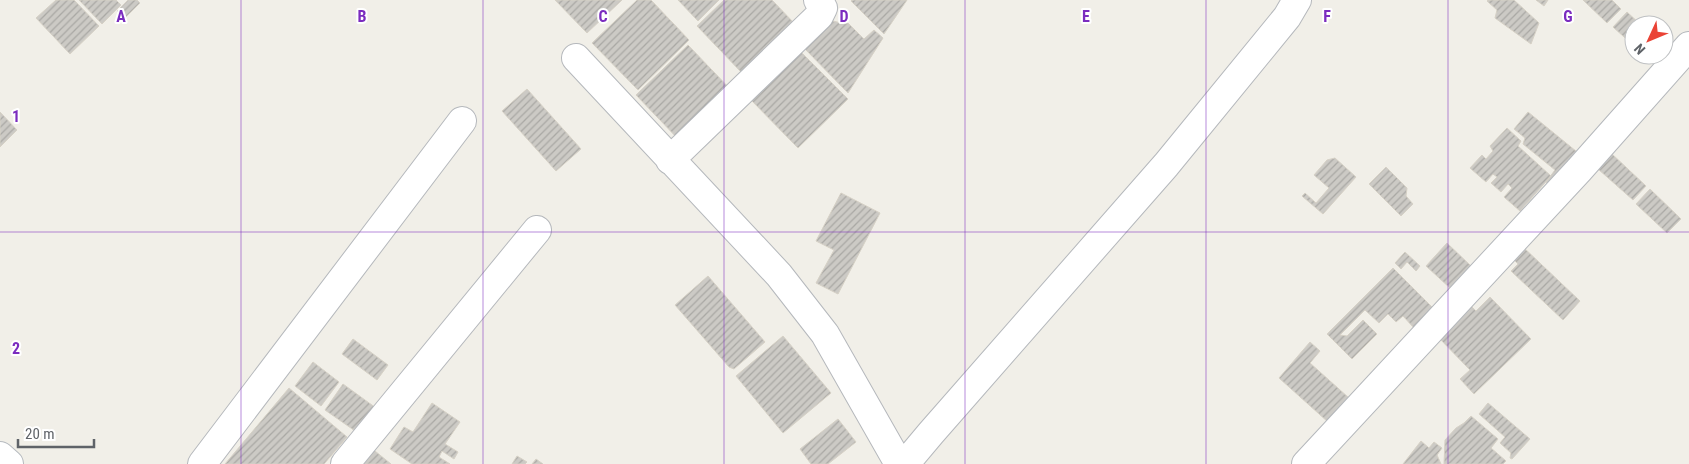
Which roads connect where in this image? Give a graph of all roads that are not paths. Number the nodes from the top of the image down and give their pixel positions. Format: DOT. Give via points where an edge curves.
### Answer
graph roads {
  1 [pos="818,0"];
  2 [pos="1297,0"];
  3 [pos="1689,46"];
  4 [pos="576,58"];
  5 [pos="462,121"];
  6 [pos="670,160"];
  7 [pos="537,230"];
  8 [pos="0,456"];
  9 [pos="9,464"];
  10 [pos="202,464"];
  11 [pos="345,464"];
  12 [pos="899,464"];
  13 [pos="906,464"];
  14 [pos="1306,464"];
  1 -- 6 [label="street" via="823,8 819,16"];
  2 -- 13 [label="street" via="1287,17 1166,165"];
  3 -- 14 [label="street" via="1579,170"];
  4 -- 6 [label="street"];
  5 -- 10 [label="street"];
  6 -- 12 [label="street" via="779,275 825,334"];
  7 -- 11 [label="street"];
  8 -- 9 [label="street"];
}
